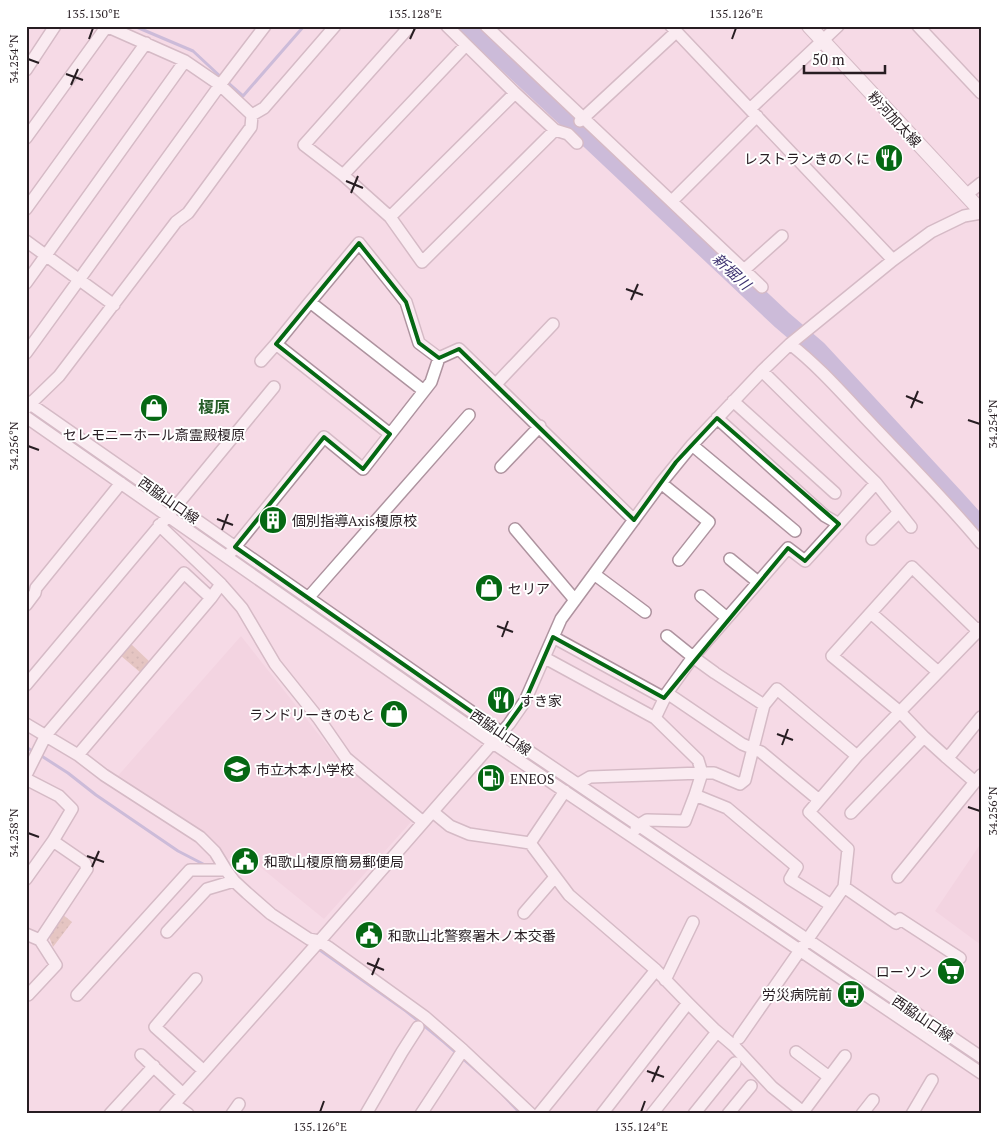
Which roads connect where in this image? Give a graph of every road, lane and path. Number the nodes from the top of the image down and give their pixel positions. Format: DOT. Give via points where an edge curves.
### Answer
graph roads {
  1 [pos="55,26"];
  2 [pos="106,26"];
  3 [pos="265,26"];
  4 [pos="334,26"];
  5 [pos="410,26"];
  6 [pos="448,26"];
  7 [pos="486,26"];
  8 [pos="809,26"];
  9 [pos="838,26"];
  10 [pos="918,26"];
  11 [pos="674,29"];
  12 [pos="129,31"];
  13 [pos="823,41"];
  14 [pos="146,44"];
  15 [pos="466,45"];
  16 [pos="185,61"];
  17 [pos="28,66"];
  18 [pos="220,85"];
  19 [pos="515,93"];
  20 [pos="981,94"];
  21 [pos="754,113"];
  22 [pos="252,115"];
  23 [pos="582,120"];
  24 [pos="555,130"];
  25 [pos="26,138"];
  26 [pos="577,143"];
  27 [pos="343,175"];
  28 [pos="981,183"];
  29 [pos="966,195"];
  30 [pos="672,201"];
  31 [pos="26,209"];
  32 [pos="981,212"];
  33 [pos="390,217"];
  34 [pos="782,236"];
  35 [pos="26,241"];
  36 [pos="46,255"];
  37 [pos="893,260"];
  38 [pos="744,270"];
  39 [pos="80,280"];
  40 [pos="26,282"];
  41 [pos="762,287"];
  42 [pos="310,302"];
  43 [pos="114,305"];
  44 [pos="553,324"];
  45 [pos="791,343"];
  46 [pos="276,344"];
  47 [pos="26,353"];
  48 [pos="439,358"];
  49 [pos="261,362"];
  50 [pos="762,371"];
  51 [pos="496,384"];
  52 [pos="274,387"];
  53 [pos="424,391"];
  54 [pos="733,402"];
  55 [pos="28,404"];
  56 [pos="469,415"];
  57 [pos="26,417"];
  58 [pos="717,418"];
  59 [pos="540,426"];
  60 [pos="390,434"];
  61 [pos="692,445"];
  62 [pos="501,467"];
  63 [pos="121,483"];
  64 [pos="660,483"];
  65 [pos="876,483"];
  66 [pos="835,493"];
  67 [pos="177,505"];
  68 [pos="898,512"];
  69 [pos="167,516"];
  70 [pos="634,520"];
  71 [pos="839,524"];
  72 [pos="159,525"];
  73 [pos="911,528"];
  74 [pos="515,529"];
  75 [pos="795,532"];
  76 [pos="872,540"];
  77 [pos="981,543"];
  78 [pos="235,547"];
  79 [pos="227,558"];
  80 [pos="679,560"];
  81 [pos="730,560"];
  82 [pos="594,574"];
  83 [pos="758,582"];
  84 [pos="221,584"];
  85 [pos="31,585"];
  86 [pos="701,596"];
  87 [pos="211,598"];
  88 [pos="308,598"];
  89 [pos="575,600"];
  90 [pos="26,605"];
  91 [pos="644,612"];
  92 [pos="871,613"];
  93 [pos="727,618"];
  94 [pos="977,632"];
  95 [pos="667,636"];
  96 [pos="552,637"];
  97 [pos="981,646"];
  98 [pos="694,657"];
  99 [pos="545,658"];
  100 [pos="938,672"];
  101 [pos="26,685"];
  102 [pos="665,696"];
  103 [pos="764,705"];
  104 [pos="900,712"];
  105 [pos="981,717"];
  106 [pos="655,718"];
  107 [pos="26,724"];
  108 [pos="502,733"];
  109 [pos="46,735"];
  110 [pos="924,737"];
  111 [pos="492,743"];
  112 [pos="753,749"];
  113 [pos="78,755"];
  114 [pos="857,756"];
  115 [pos="946,757"];
  116 [pos="702,773"];
  117 [pos="26,775"];
  118 [pos="978,778"];
  119 [pos="26,779"];
  120 [pos="578,784"];
  121 [pos="565,791"];
  122 [pos="695,795"];
  123 [pos="819,800"];
  124 [pos="433,812"];
  125 [pos="851,813"];
  126 [pos="423,822"];
  127 [pos="639,825"];
  128 [pos="631,836"];
  129 [pos="53,841"];
  130 [pos="530,843"];
  131 [pos="226,870"];
  132 [pos="555,877"];
  133 [pos="898,877"];
  134 [pos="26,879"];
  135 [pos="234,881"];
  136 [pos="844,887"];
  137 [pos="831,905"];
  138 [pos="524,913"];
  139 [pos="693,922"];
  140 [pos="168,932"];
  141 [pos="26,934"];
  142 [pos="807,939"];
  143 [pos="40,940"];
  144 [pos="316,944"];
  145 [pos="800,950"];
  146 [pos="960,958"];
  147 [pos="656,970"];
  148 [pos="196,979"];
  149 [pos="665,980"];
  150 [pos="28,995"];
  151 [pos="77,995"];
  152 [pos="688,1004"];
  153 [pos="418,1027"];
  154 [pos="713,1037"];
  155 [pos="739,1038"];
  156 [pos="796,1052"];
  157 [pos="460,1053"];
  158 [pos="141,1055"];
  159 [pos="845,1056"];
  160 [pos="981,1057"];
  161 [pos="735,1063"];
  162 [pos="154,1066"];
  163 [pos="204,1071"];
  164 [pos="981,1073"];
  165 [pos="829,1077"];
  166 [pos="932,1080"];
  167 [pos="751,1086"];
  168 [pos="183,1094"];
  169 [pos="873,1100"];
  170 [pos="174,1104"];
  171 [pos="239,1104"];
  172 [pos="804,1113"];
  173 [pos="110,1114"];
  174 [pos="165,1114"];
  175 [pos="188,1114"];
  176 [pos="232,1114"];
  177 [pos="366,1114"];
  178 [pos="421,1114"];
  179 [pos="531,1114"];
  180 [pos="539,1114"];
  181 [pos="602,1114"];
  182 [pos="652,1114"];
  183 [pos="694,1114"];
  184 [pos="728,1114"];
  185 [pos="862,1114"];
  186 [pos="912,1114"];
  1 -- 17 [label="street"];
  2 -- 12 [label="street"];
  2 -- 25 [label="street"];
  3 -- 18 [label="street"];
  4 -- 22 [label="street" via="264,108"];
  5 -- 27 [label="street" via="304,145"];
  6 -- 15 [label="street"];
  7 -- 23 [label="street"];
  8 -- 13 [label="main road, 粉河加太線"];
  9 -- 13 [label="street"];
  10 -- 20 [label="street"];
  11 -- 21 [label="street"];
  11 -- 23 [label="street"];
  12 -- 14 [label="street"];
  13 -- 21 [label="street"];
  13 -- 29 [label="main road, 粉河加太線"];
  14 -- 16 [label="street"];
  14 -- 31 [label="street"];
  15 -- 19 [label="street"];
  15 -- 27 [label="street"];
  16 -- 18 [label="street"];
  16 -- 36 [label="street"];
  18 -- 22 [label="street"];
  18 -- 39 [label="street"];
  19 -- 24 [label="street"];
  19 -- 33 [label="street"];
  21 -- 30 [label="street"];
  21 -- 37 [label="street"];
  22 -- 43 [label="street" via="251,127 188,213 176,222"];
  23 -- 30 [label="street"];
  24 -- 26 [label="street" via="569,133"];
  24 -- 33 [label="street" via="422,262"];
  27 -- 33 [label="street"];
  28 -- 29 [label="street"];
  29 -- 32 [label="main road, 粉河加太線"];
  30 -- 38 [label="street"];
  32 -- 37 [label="street" via="964,216 931,232"];
  34 -- 38 [label="street"];
  35 -- 36 [label="street"];
  36 -- 39 [label="street"];
  36 -- 40 [label="street"];
  37 -- 45 [label="street"];
  38 -- 41 [label="street"];
  39 -- 43 [label="street"];
  39 -- 47 [label="street"];
  42 -- 46 [label="street"];
  42 -- 48 [label="street" via="359,243 406,302 418,343"];
  42 -- 53 [label="street"];
  43 -- 55 [label="street" via="59,376"];
  44 -- 51 [label="street"];
  45 -- 50 [label="street"];
  45 -- 77 [label="street"];
  46 -- 49 [label="street"];
  46 -- 60 [label="street"];
  48 -- 51 [label="street" via="459,349"];
  48 -- 53 [label="street" via="431,382"];
  50 -- 54 [label="street"];
  50 -- 65 [label="street"];
  51 -- 59 [label="street"];
  52 -- 67 [label="street"];
  53 -- 60 [label="street"];
  54 -- 58 [label="street"];
  54 -- 66 [label="street"];
  55 -- 67 [label="street, 西脇山口線"];
  56 -- 88 [label="street"];
  57 -- 63 [label="street, 西脇山口線"];
  58 -- 61 [label="street"];
  58 -- 71 [label="street"];
  59 -- 62 [label="street"];
  59 -- 70 [label="street"];
  60 -- 78 [label="street" via="363,469 324,437"];
  61 -- 64 [label="street"];
  61 -- 75 [label="street"];
  63 -- 69 [label="street, 西脇山口線"];
  63 -- 85 [label="street"];
  64 -- 70 [label="street"];
  64 -- 80 [label="street" via="709,522"];
  65 -- 68 [label="street"];
  65 -- 71 [label="street"];
  67 -- 69 [label="street"];
  67 -- 78 [label="street, 西脇山口線"];
  68 -- 73 [label="street"];
  68 -- 76 [label="street"];
  69 -- 72 [label="street"];
  69 -- 79 [label="street, 西脇山口線"];
  70 -- 82 [label="street"];
  71 -- 83 [label="street" via="805,561 788,548"];
  72 -- 84 [label="street"];
  72 -- 101 [label="street"];
  74 -- 89 [label="street"];
  78 -- 79 [label="street"];
  78 -- 88 [label="street, 西脇山口線"];
  79 -- 111 [label="street, 西脇山口線"];
  81 -- 83 [label="street"];
  82 -- 89 [label="street"];
  82 -- 91 [label="street"];
  83 -- 93 [label="street"];
  84 -- 87 [label="street"];
  84 -- 126 [label="street" via="242,608 275,664 319,718 346,758"];
  85 -- 90 [label="street" via="35,593"];
  86 -- 93 [label="street"];
  87 -- 109 [label="street" via="184,573"];
  87 -- 113 [label="street"];
  88 -- 108 [label="street, 西脇山口線"];
  89 -- 96 [label="street"];
  92 -- 94 [label="street" via="912,567"];
  92 -- 100 [label="street"];
  92 -- 104 [label="street" via="832,656"];
  93 -- 98 [label="street"];
  94 -- 97 [label="street"];
  94 -- 100 [label="street"];
  95 -- 98 [label="street"];
  96 -- 99 [label="street"];
  96 -- 102 [label="street"];
  98 -- 102 [label="street"];
  98 -- 103 [label="street"];
  99 -- 106 [label="street"];
  99 -- 108 [label="street" via="525,701"];
  100 -- 104 [label="street"];
  102 -- 106 [label="street"];
  102 -- 112 [label="street"];
  103 -- 112 [label="street"];
  103 -- 114 [label="street" via="777,689"];
  104 -- 110 [label="street"];
  104 -- 114 [label="street"];
  105 -- 115 [label="street"];
  106 -- 116 [label="street" via="698,760"];
  107 -- 109 [label="street"];
  108 -- 111 [label="street"];
  108 -- 120 [label="street, 西脇山口線"];
  109 -- 113 [label="street"];
  109 -- 117 [label="street"];
  110 -- 115 [label="street"];
  110 -- 125 [label="street"];
  111 -- 121 [label="street, 西脇山口線"];
  111 -- 124 [label="street"];
  112 -- 116 [label="street" via="746,780 740,784 714,773"];
  112 -- 123 [label="street" via="761,752"];
  113 -- 131 [label="street" via="200,837"];
  114 -- 123 [label="street"];
  115 -- 118 [label="street"];
  116 -- 120 [label="street" via="590,777"];
  116 -- 122 [label="street"];
  118 -- 133 [label="street"];
  119 -- 129 [label="street" via="59,796 72,809"];
  120 -- 127 [label="street, 西脇山口線"];
  121 -- 128 [label="street, 西脇山口線"];
  121 -- 130 [label="street"];
  122 -- 127 [label="street" via="685,821 647,820"];
  122 -- 137 [label="street" via="727,808 797,867 790,879"];
  123 -- 136 [label="street" via="809,812 848,849"];
  124 -- 126 [label="street"];
  124 -- 130 [label="street" via="450,826 468,834"];
  126 -- 144 [label="street"];
  127 -- 128 [label="street"];
  127 -- 142 [label="street, 西脇山口線"];
  128 -- 145 [label="street, 西脇山口線"];
  129 -- 134 [label="street"];
  129 -- 143 [label="street" via="85,863 87,869"];
  130 -- 132 [label="street"];
  131 -- 135 [label="street"];
  131 -- 151 [label="street" via="190,870"];
  132 -- 138 [label="street"];
  132 -- 147 [label="street" via="569,894"];
  135 -- 140 [label="street" via="206,889"];
  135 -- 144 [label="street" via="271,914"];
  136 -- 137 [label="street"];
  136 -- 146 [label="street" via="896,923 900,919"];
  137 -- 142 [label="street"];
  139 -- 149 [label="street"];
  141 -- 143 [label="street"];
  142 -- 145 [label="street"];
  142 -- 160 [label="street, 西脇山口線"];
  143 -- 150 [label="street" via="56,965"];
  144 -- 157 [label="street" via="425,1018"];
  144 -- 163 [label="street"];
  145 -- 155 [label="street"];
  145 -- 164 [label="street, 西脇山口線"];
  147 -- 149 [label="street"];
  147 -- 180 [label="street"];
  148 -- 163 [label="street" via="155,1027"];
  149 -- 152 [label="street"];
  152 -- 172 [label="street" via="772,1087"];
  152 -- 181 [label="street"];
  153 -- 177 [label="street"];
  154 -- 182 [label="street"];
  156 -- 165 [label="street"];
  157 -- 178 [label="street"];
  157 -- 179 [label="street"];
  158 -- 162 [label="street"];
  159 -- 165 [label="street"];
  161 -- 183 [label="street"];
  162 -- 168 [label="street"];
  162 -- 173 [label="street"];
  163 -- 168 [label="street"];
  165 -- 172 [label="street"];
  166 -- 186 [label="street"];
  167 -- 184 [label="street"];
  168 -- 170 [label="street"];
  169 -- 185 [label="street"];
  170 -- 174 [label="street"];
  170 -- 175 [label="street"];
  171 -- 176 [label="street"];
}
